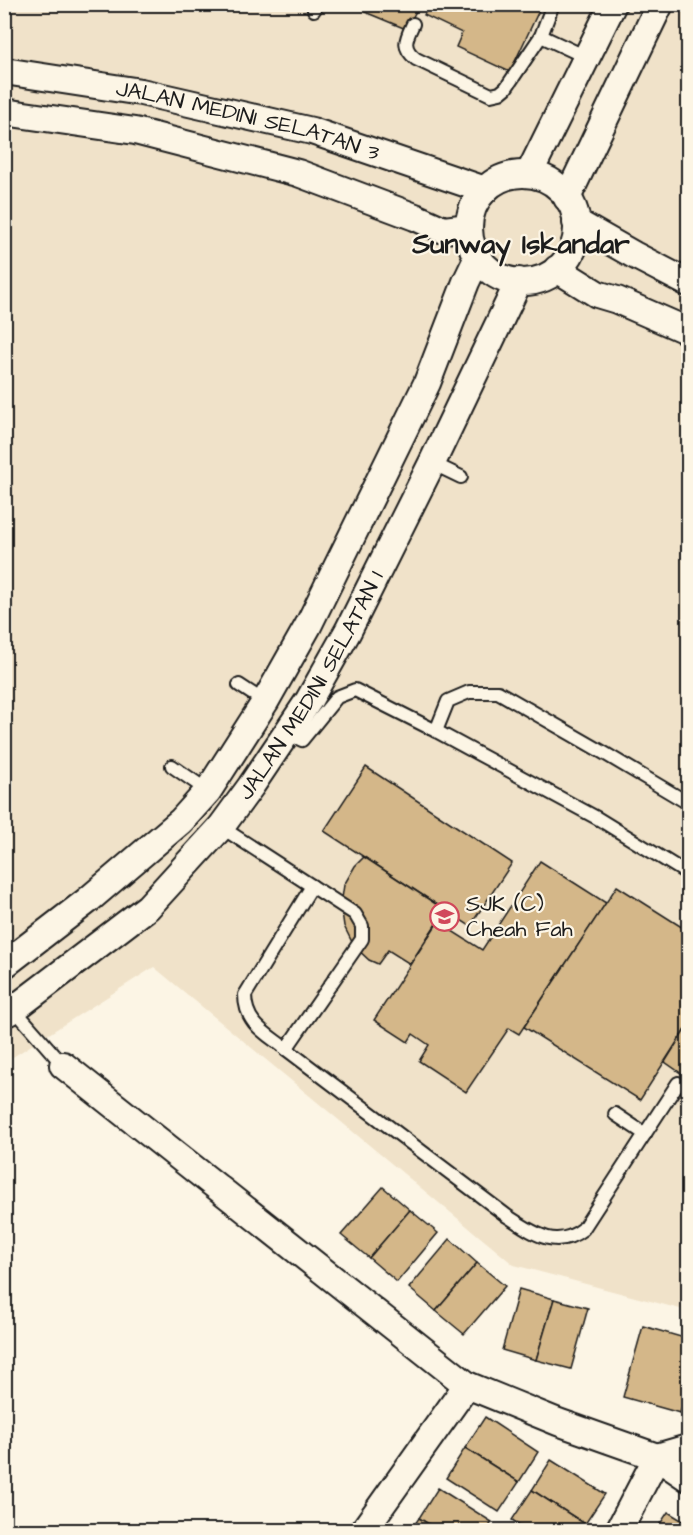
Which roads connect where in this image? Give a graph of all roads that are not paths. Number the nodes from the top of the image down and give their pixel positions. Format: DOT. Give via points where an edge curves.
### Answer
graph roads {
  1 [pos="553,4"];
  2 [pos="613,4"];
  3 [pos="660,4"];
  4 [pos="413,24"];
  5 [pos="541,36"];
  6 [pos="586,57"];
  7 [pos="4,71"];
  8 [pos="4,112"];
  9 [pos="530,174"];
  10 [pos="485,190"];
  11 [pos="567,198"];
  12 [pos="576,222"];
  13 [pos="469,227"];
  14 [pos="478,257"];
  15 [pos="556,269"];
  16 [pos="519,281"];
  17 [pos="688,283"];
  18 [pos="688,331"];
  19 [pos="432,463"];
  20 [pos="461,477"];
  21 [pos="239,686"];
  22 [pos="265,702"];
  23 [pos="436,731"];
  24 [pos="287,733"];
  25 [pos="172,766"];
  26 [pos="208,791"];
  27 [pos="688,803"];
  28 [pos="221,827"];
  29 [pos="688,874"];
  30 [pos="312,886"];
  31 [pos="4,965"];
  32 [pos="9,1011"];
  33 [pos="286,1049"];
  34 [pos="63,1065"];
  35 [pos="678,1083"];
  36 [pos="615,1114"];
  37 [pos="645,1134"];
  38 [pos="467,1385"];
  39 [pos="688,1448"];
  40 [pos="657,1457"];
  41 [pos="688,1478"];
  42 [pos="364,1530"];
  43 [pos="619,1530"];
  1 -- 5 [label="lane"];
  2 -- 6 [label="street"];
  3 -- 11 [label="street"];
  4 -- 5 [label="lane" via="406,42 410,54 491,94 506,88"];
  5 -- 6 [label="lane"];
  6 -- 9 [label="street"];
  7 -- 10 [label="street, JALAN MEDINI SELATAN 3" via="141,92 312,131"];
  8 -- 13 [label="street, JALAN MEDINI SELATAN 3" via="135,131 298,173 444,230"];
  9 -- 10 [label="street" via="505,177"];
  9 -- 11 [label="street" via="551,182"];
  10 -- 13 [label="street" via="473,207"];
  11 -- 12 [label="street"];
  12 -- 15 [label="street" via="575,243 565,262"];
  12 -- 17 [label="street"];
  13 -- 14 [label="street"];
  14 -- 16 [label="street" via="496,274"];
  14 -- 22 [label="street, JALAN MEDINI SELATAN 1" via="427,383 308,626"];
  15 -- 16 [label="street" via="539,279"];
  15 -- 18 [label="street" via="597,294"];
  16 -- 19 [label="street, JALAN MEDINI SELATAN 1"];
  19 -- 20 [label="lane"];
  19 -- 24 [label="street, JALAN MEDINI SELATAN 1" via="348,631"];
  21 -- 22 [label="lane"];
  22 -- 26 [label="street, JALAN MEDINI SELATAN 1"];
  23 -- 24 [label="lane" via="355,690 338,697 302,740"];
  23 -- 27 [label="lane" via="448,702 469,692 498,692"];
  23 -- 29 [label="lane" via="597,818"];
  24 -- 28 [label="street, JALAN MEDINI SELATAN 1"];
  25 -- 26 [label="lane"];
  26 -- 31 [label="street, JALAN MEDINI SELATAN 1" via="164,836"];
  28 -- 30 [label="lane"];
  28 -- 32 [label="street, JALAN MEDINI SELATAN 1" via="148,907"];
  30 -- 33 [label="lane" via="245,995 249,1017"];
  30 -- 33 [label="lane" via="355,914 362,926 362,939"];
  32 -- 34 [label="lane"];
  33 -- 37 [label="lane" via="507,1216 546,1238 573,1237 583,1229"];
  34 -- 38 [label="street"];
  35 -- 37 [label="lane"];
  36 -- 37 [label="lane"];
  38 -- 40 [label="street"];
  38 -- 42 [label="street"];
  39 -- 40 [label="street"];
  40 -- 41 [label="street"];
  40 -- 43 [label="street"];
}
